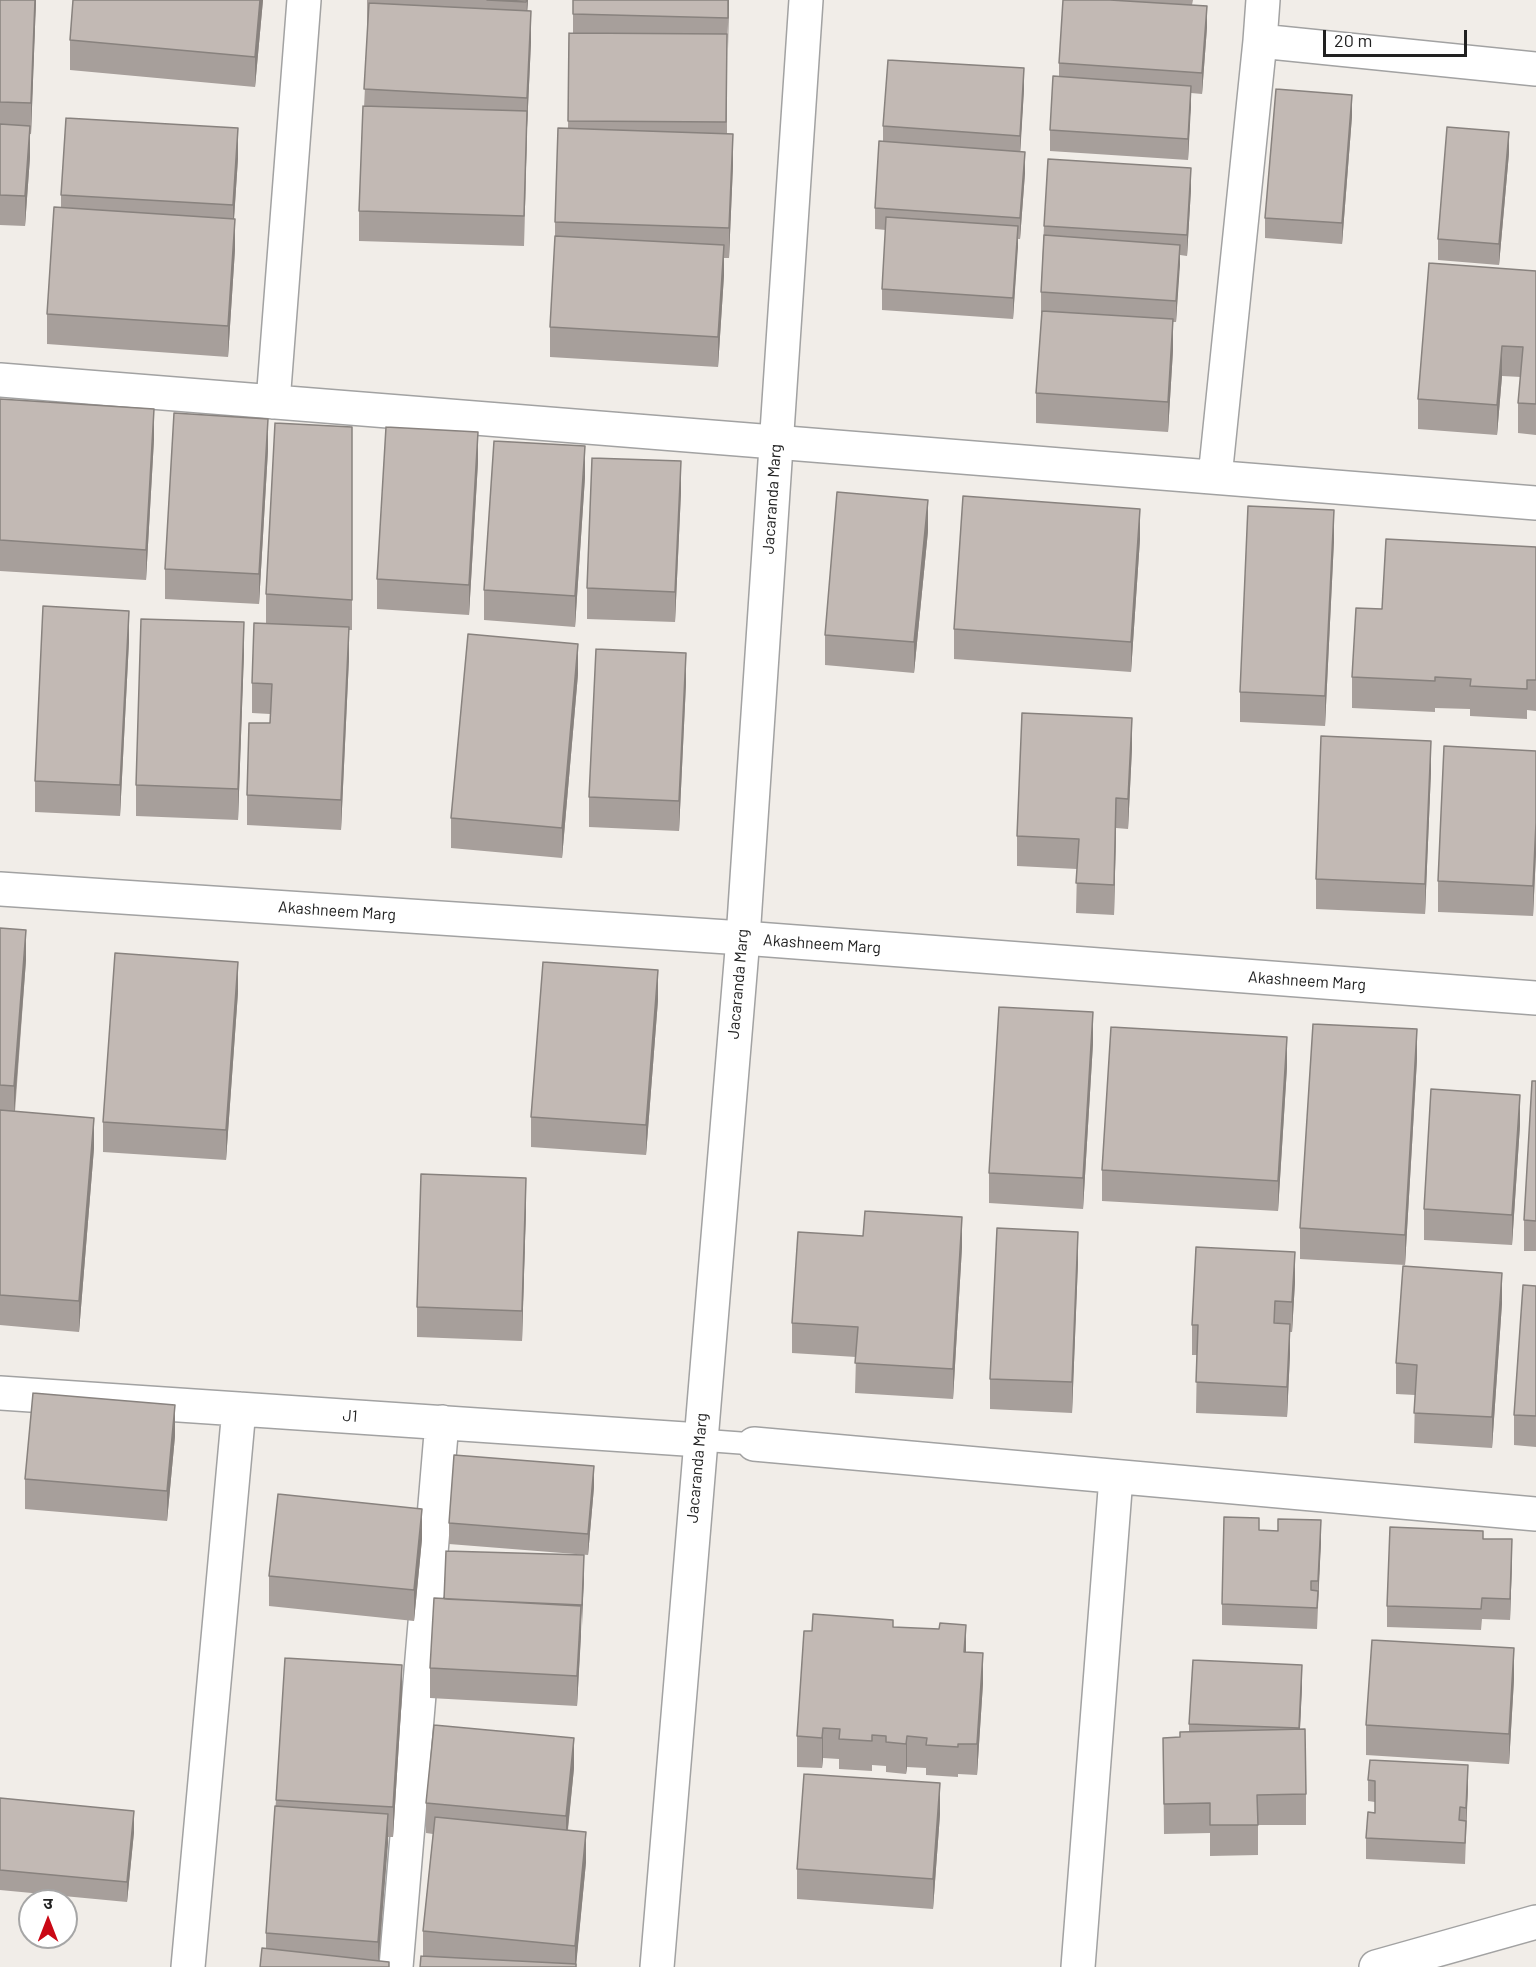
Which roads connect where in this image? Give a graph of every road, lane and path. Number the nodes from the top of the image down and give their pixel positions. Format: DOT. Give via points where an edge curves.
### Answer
graph roads {
  1 [pos="304,0"];
  2 [pos="806,0"];
  3 [pos="1263,0"];
  4 [pos="1260,41"];
  5 [pos="1536,69"];
  6 [pos="0,380"];
  7 [pos="273,402"];
  8 [pos="776,442"];
  9 [pos="1215,477"];
  10 [pos="1536,503"];
  11 [pos="0,889"];
  12 [pos="742,938"];
  13 [pos="1536,998"];
  14 [pos="0,1393"];
  15 [pos="239,1409"];
  16 [pos="442,1422"];
  17 [pos="700,1440"];
  18 [pos="754,1444"];
  19 [pos="1116,1477"];
  20 [pos="1536,1514"];
  21 [pos="1536,1923"];
  22 [pos="188,1967"];
  23 [pos="396,1967"];
  24 [pos="657,1967"];
  25 [pos="1078,1967"];
  26 [pos="1376,1967"];
  1 -- 7 [label="street"];
  2 -- 8 [label="street, Jacaranda Marg"];
  3 -- 4 [label="street"];
  4 -- 5 [label="street"];
  4 -- 9 [label="street"];
  6 -- 7 [label="street"];
  7 -- 8 [label="street"];
  8 -- 9 [label="street"];
  8 -- 12 [label="street, Jacaranda Marg"];
  9 -- 10 [label="street"];
  11 -- 12 [label="street, Akashneem Marg"];
  12 -- 13 [label="street, Akashneem Marg"];
  12 -- 17 [label="street, Jacaranda Marg"];
  14 -- 15 [label="street, J1"];
  15 -- 16 [label="street, J1"];
  15 -- 22 [label="street"];
  16 -- 17 [label="street, J1"];
  16 -- 23 [label="street"];
  17 -- 18 [label="lane"];
  17 -- 24 [label="street, Jacaranda Marg"];
  18 -- 19 [label="street"];
  19 -- 20 [label="street"];
  19 -- 25 [label="street"];
  21 -- 26 [label="street"];
}
